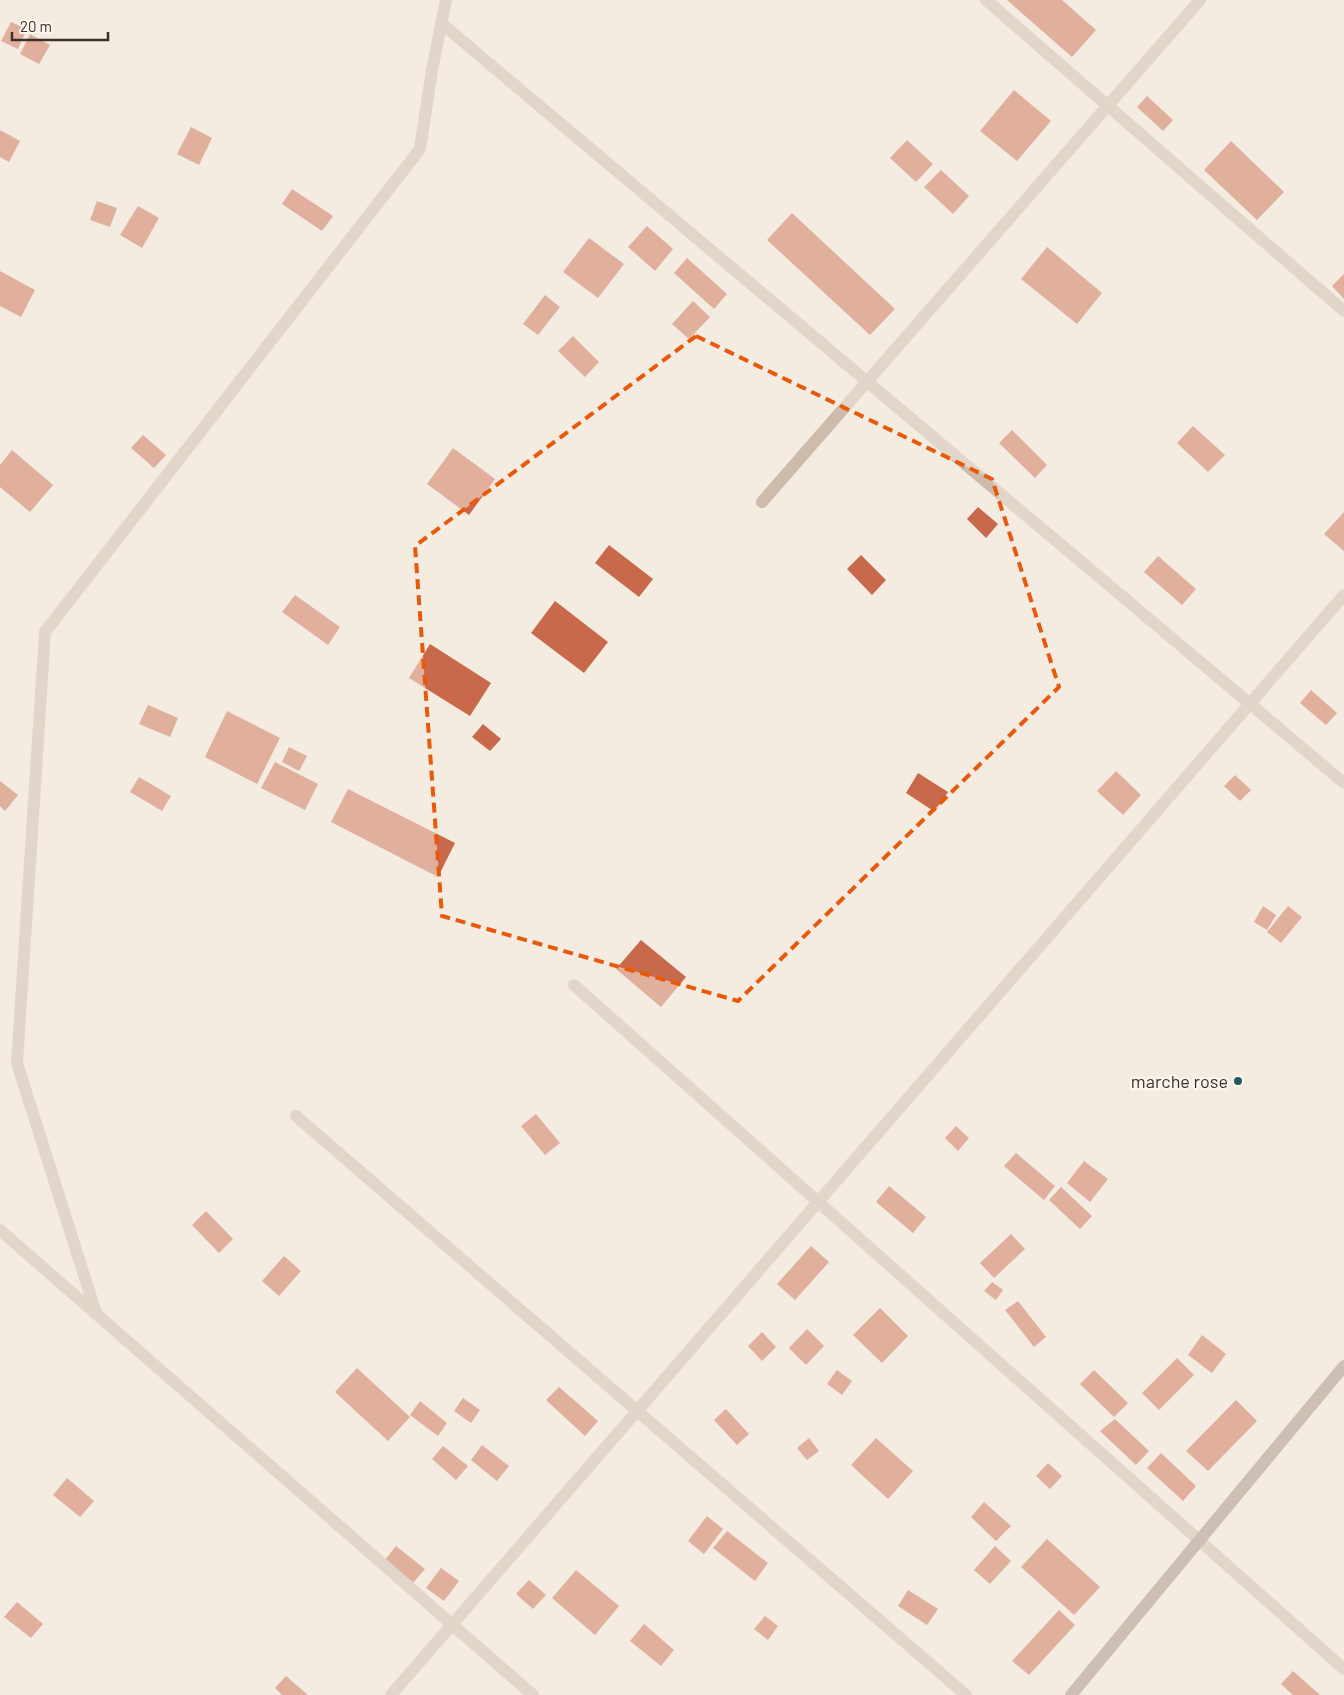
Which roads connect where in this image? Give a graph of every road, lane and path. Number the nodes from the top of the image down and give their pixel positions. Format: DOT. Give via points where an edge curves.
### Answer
graph roads {
  1 [pos="446,0"];
  2 [pos="986,0"];
  3 [pos="1200,0"];
  4 [pos="441,23"];
  5 [pos="1108,106"];
  6 [pos="1344,310"];
  7 [pos="868,381"];
  8 [pos="762,502"];
  9 [pos="1344,595"];
  10 [pos="1250,704"];
  11 [pos="1344,783"];
  12 [pos="574,985"];
  13 [pos="296,1116"];
  14 [pos="818,1202"];
  15 [pos="0,1230"];
  16 [pos="96,1312"];
  17 [pos="1344,1366"];
  18 [pos="637,1411"];
  19 [pos="1199,1541"];
  20 [pos="452,1624"];
  21 [pos="1344,1669"];
  22 [pos="391,1695"];
  23 [pos="533,1695"];
  24 [pos="966,1695"];
  25 [pos="1071,1695"];
  1 -- 4 [label="street"];
  2 -- 5 [label="street"];
  3 -- 5 [label="street"];
  4 -- 7 [label="street"];
  4 -- 16 [label="street" via="420,149 45,632 17,1063"];
  5 -- 6 [label="street"];
  5 -- 7 [label="street"];
  7 -- 8 [label="street"];
  7 -- 10 [label="street"];
  9 -- 10 [label="street"];
  10 -- 11 [label="street"];
  10 -- 14 [label="street"];
  12 -- 14 [label="street"];
  13 -- 18 [label="street"];
  14 -- 18 [label="street"];
  14 -- 19 [label="street"];
  15 -- 16 [label="street"];
  16 -- 20 [label="street"];
  17 -- 19 [label="street"];
  18 -- 20 [label="street"];
  18 -- 24 [label="street"];
  19 -- 21 [label="street"];
  19 -- 25 [label="street"];
  20 -- 22 [label="street"];
  20 -- 23 [label="street"];
}
